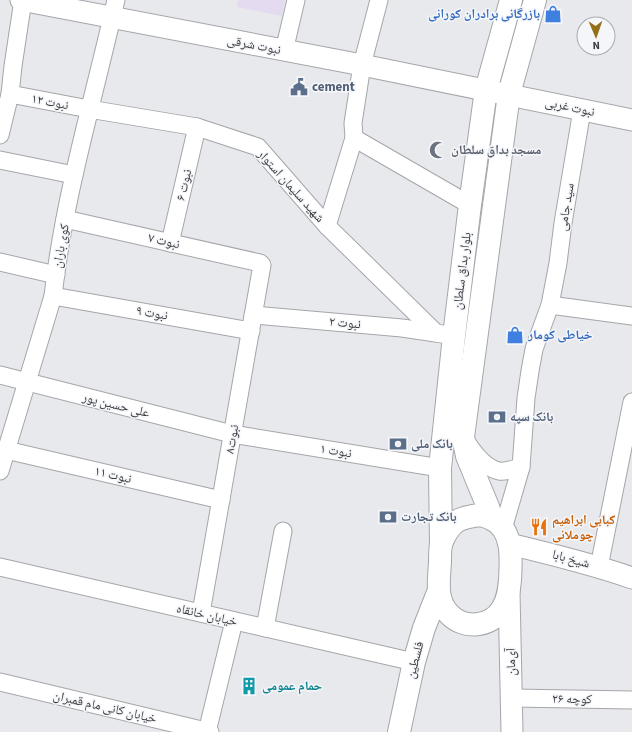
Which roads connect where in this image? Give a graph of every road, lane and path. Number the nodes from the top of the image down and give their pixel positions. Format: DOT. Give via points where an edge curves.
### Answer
graph roads {
  1 [pos="22,0"];
  2 [pos="296,0"];
  3 [pos="380,0"];
  4 [pos="511,0"];
  5 [pos="535,0"];
  6 [pos="114,9"];
  7 [pos="284,51"];
  8 [pos="6,65"];
  9 [pos="362,65"];
  10 [pos="486,90"];
  11 [pos="10,94"];
  12 [pos="509,94"];
  13 [pos="89,109"];
  14 [pos="582,110"];
  15 [pos="632,120"];
  16 [pos="197,127"];
  17 [pos="0,135"];
  18 [pos="354,138"];
  19 [pos="0,160"];
  20 [pos="74,176"];
  21 [pos="470,205"];
  22 [pos="65,219"];
  23 [pos="328,226"];
  24 [pos="170,243"];
  25 [pos="0,262"];
  26 [pos="262,265"];
  27 [pos="56,275"];
  28 [pos="53,296"];
  29 [pos="550,305"];
  30 [pos="632,316"];
  31 [pos="252,323"];
  32 [pos="445,334"];
  33 [pos="0,375"];
  34 [pos="27,382"];
  35 [pos="632,402"];
  36 [pos="232,434"];
  37 [pos="463,437"];
  38 [pos="2,461"];
  39 [pos="521,467"];
  40 [pos="440,468"];
  41 [pos="221,500"];
  42 [pos="284,531"];
  43 [pos="502,531"];
  44 [pos="441,545"];
  45 [pos="0,567"];
  46 [pos="599,567"];
  47 [pos="632,578"];
  48 [pos="439,590"];
  49 [pos="509,592"];
  50 [pos="201,613"];
  51 [pos="234,621"];
  52 [pos="265,628"];
  53 [pos="414,662"];
  54 [pos="0,682"];
  55 [pos="512,698"];
  56 [pos="632,700"];
  57 [pos="208,732"];
  58 [pos="398,732"];
  59 [pos="512,732"];
  1 -- 6 [label="street, نبوت شرقی"];
  1 -- 8 [label="street"];
  2 -- 7 [label="street"];
  3 -- 9 [label="street"];
  4 -- 10 [label="main road, بلوار بداق سلطان"];
  5 -- 12 [label="main road"];
  6 -- 7 [label="street, نبوت شرقی"];
  6 -- 13 [label="street, کوی باران"];
  7 -- 9 [label="street, نبوت شرقی"];
  8 -- 11 [label="street"];
  9 -- 10 [label="street, نبوت شرقی"];
  9 -- 18 [label="street"];
  10 -- 12 [label="street, نبوت غربی"];
  10 -- 21 [label="main road, بلوار بداق سلطان"];
  11 -- 13 [label="street, نبوت ۱۲"];
  11 -- 17 [label="street"];
  12 -- 14 [label="street, نبوت غربی"];
  12 -- 37 [label="main road"];
  13 -- 16 [label="street, شهید سلیمان استوار"];
  13 -- 20 [label="street, کوی باران"];
  14 -- 15 [label="street, نبوت غربی"];
  14 -- 29 [label="street, سید جامی"];
  16 -- 23 [label="street, شهید سلیمان استوار" via="258,147"];
  16 -- 24 [label="street, نبوت ۶"];
  18 -- 21 [label="street"];
  18 -- 23 [label="street"];
  19 -- 20 [label="street"];
  20 -- 22 [label="street, کوی باران"];
  21 -- 32 [label="main road, بلوار بداق سلطان"];
  22 -- 24 [label="street, نبوت ۷"];
  22 -- 27 [label="street, کوی باران"];
  23 -- 32 [label="street, شهید سلیمان استوار"];
  24 -- 26 [label="street, نبوت ۷"];
  25 -- 27 [label="street"];
  26 -- 31 [label="street, نبوت۸"];
  27 -- 28 [label="street, کوی باران"];
  28 -- 31 [label="street, نبوت ۹"];
  28 -- 34 [label="street, کوی باران"];
  29 -- 30 [label="street"];
  29 -- 39 [label="street, سید جامی" via="534,349 530,371"];
  31 -- 32 [label="street, نبوت ۲" via="402,328"];
  31 -- 36 [label="street, نبوت۸"];
  32 -- 40 [label="main road, بلوار بداق سلطان"];
  33 -- 34 [label="street, علی حسین پور"];
  34 -- 36 [label="street, علی حسین پور"];
  34 -- 38 [label="street, کوی باران"];
  35 -- 46 [label="street"];
  36 -- 40 [label="street, نبوت ۱"];
  36 -- 41 [label="street, نبوت۸"];
  37 -- 39 [label="street" via="473,453 494,469 498,471"];
  37 -- 43 [label="main road" via="467,456 486,502"];
  38 -- 41 [label="street, نبوت ۱۱"];
  39 -- 43 [label="street, سید جامی"];
  40 -- 44 [label="main road, بلوار بداق سلطان"];
  41 -- 50 [label="street, نبوت۸"];
  42 -- 52 [label="street"];
  43 -- 44 [label="main road" via="480,515 467,517 456,522"];
  43 -- 46 [label="street, شیخ بابا" via="562,557"];
  43 -- 49 [label="main road" via="510,568"];
  44 -- 48 [label="main road"];
  45 -- 50 [label="street, خیابان خانقاه"];
  46 -- 47 [label="street, شیخ بابا"];
  48 -- 49 [label="main road" via="448,614 457,621 471,625 495,618"];
  48 -- 53 [label="main road, فلسطین"];
  49 -- 55 [label="street, آی‌مان"];
  50 -- 51 [label="street, خیابان خانقاه"];
  51 -- 52 [label="street, خیابان خانقاه"];
  51 -- 57 [label="street"];
  52 -- 53 [label="street, خیابان خانقاه"];
  53 -- 58 [label="main road, فلسطین"];
  54 -- 57 [label="street, خیابان کانی مام قمبران"];
  55 -- 56 [label="street, کوچه ۲۶"];
  55 -- 59 [label="street, آی‌مان"];
}
